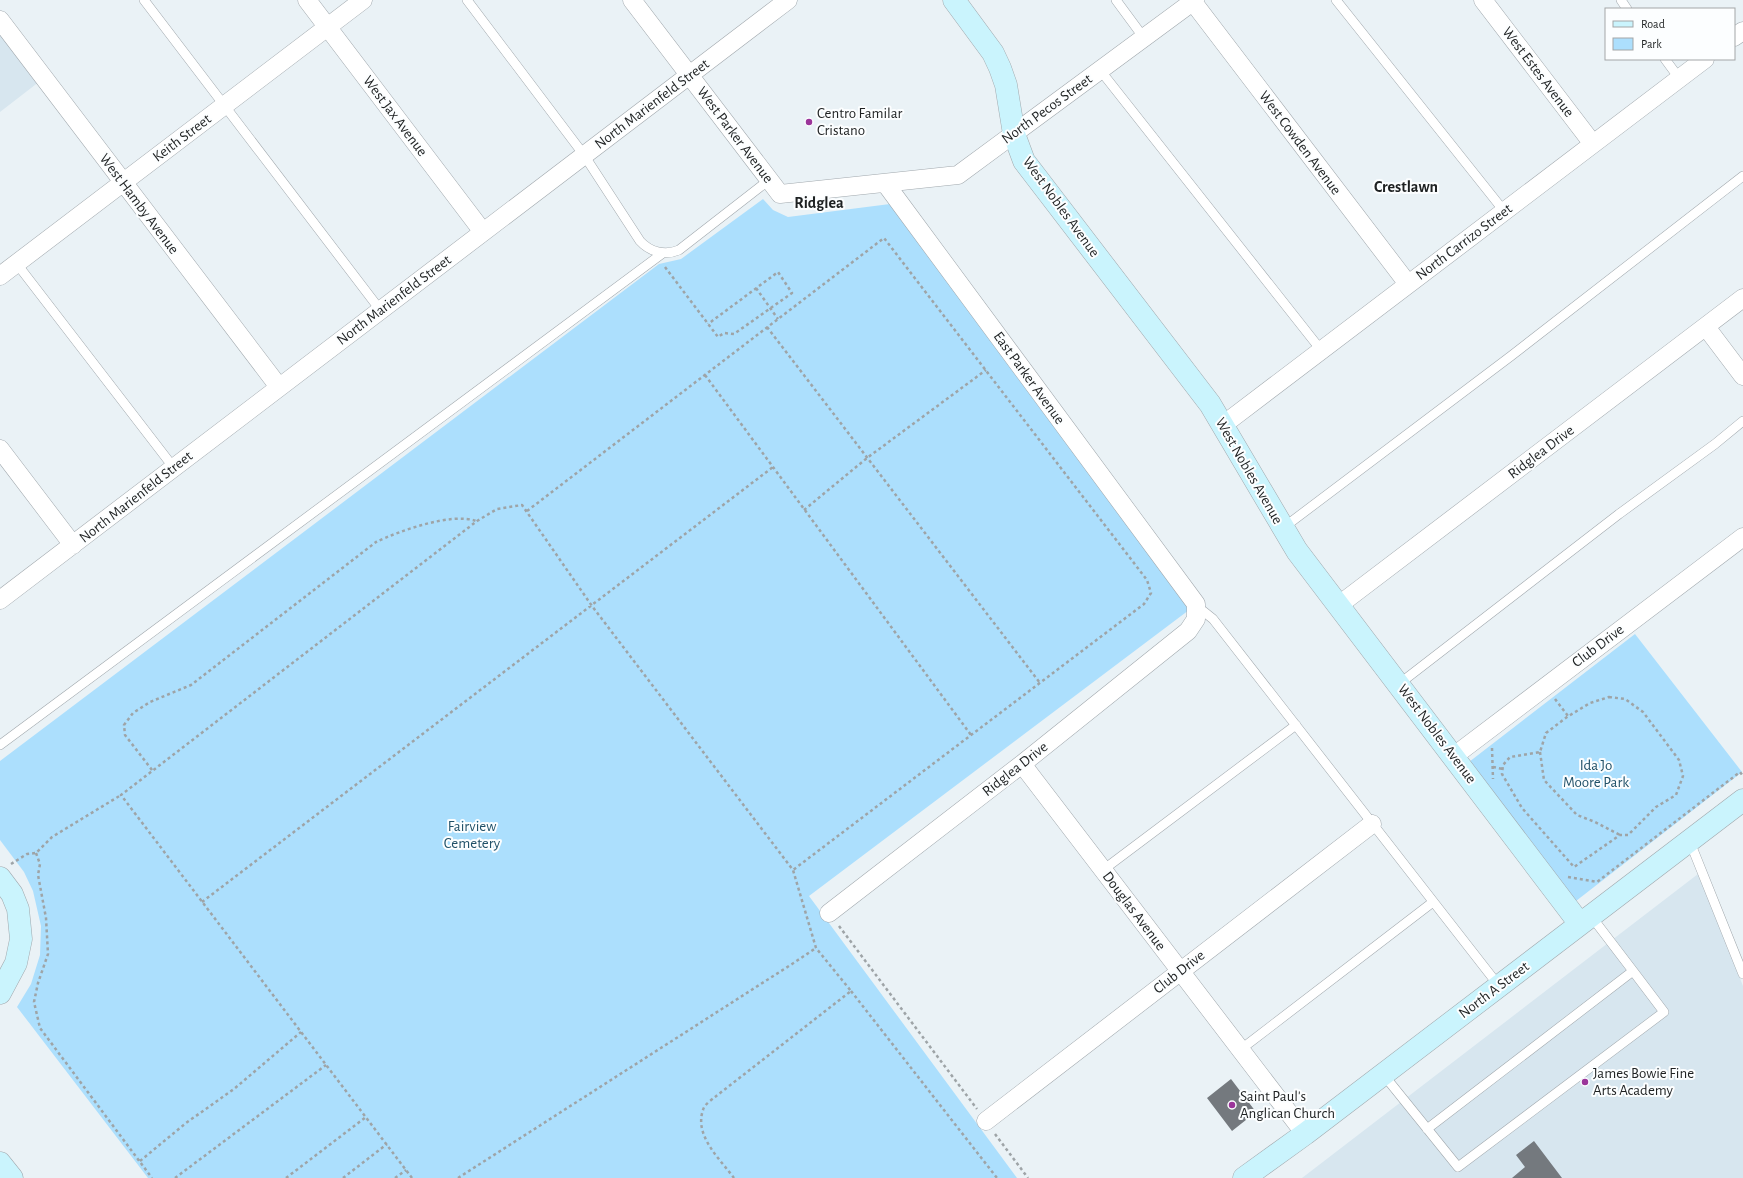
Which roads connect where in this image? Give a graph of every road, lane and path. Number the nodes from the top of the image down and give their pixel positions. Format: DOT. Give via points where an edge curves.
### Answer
graph roads {
  1 [pos="144,0"];
  2 [pos="307,0"];
  3 [pos="363,0"];
  4 [pos="467,0"];
  5 [pos="632,0"];
  6 [pos="788,0"];
  7 [pos="954,0"];
  8 [pos="1116,0"];
  9 [pos="1336,0"];
  10 [pos="1483,0"];
  11 [pos="1194,1"];
  12 [pos="0,20"];
  13 [pos="328,27"];
  14 [pos="1743,30"];
  15 [pos="1735,36"];
  16 [pos="1144,38"];
  17 [pos="1666,60"];
  18 [pos="1704,60"];
  19 [pos="1100,70"];
  20 [pos="689,75"];
  21 [pos="1679,78"];
  22 [pos="224,106"];
  23 [pos="1014,134"];
  24 [pos="1593,144"];
  25 [pos="584,155"];
  26 [pos="1743,176"];
  27 [pos="123,183"];
  28 [pos="885,183"];
  29 [pos="774,187"];
  30 [pos="1504,211"];
  31 [pos="483,232"];
  32 [pos="664,253"];
  33 [pos="17,264"];
  34 [pos="665,267"];
  35 [pos="0,276"];
  36 [pos="1408,284"];
  37 [pos="756,288"];
  38 [pos="1743,298"];
  39 [pos="771,308"];
  40 [pos="381,310"];
  41 [pos="778,319"];
  42 [pos="708,324"];
  43 [pos="767,327"];
  44 [pos="1706,327"];
  45 [pos="1321,350"];
  46 [pos="986,370"];
  47 [pos="705,375"];
  48 [pos="1743,376"];
  49 [pos="279,387"];
  50 [pos="1743,421"];
  51 [pos="1223,425"];
  52 [pos="0,449"];
  53 [pos="867,458"];
  54 [pos="773,467"];
  55 [pos="174,468"];
  56 [pos="804,510"];
  57 [pos="527,511"];
  58 [pos="477,521"];
  59 [pos="1283,528"];
  60 [pos="1743,537"];
  61 [pos="73,546"];
  62 [pos="0,600"];
  63 [pos="1339,605"];
  64 [pos="592,606"];
  65 [pos="1196,615"];
  66 [pos="1040,683"];
  67 [pos="1399,684"];
  68 [pos="1559,693"];
  69 [pos="1548,701"];
  70 [pos="1296,725"];
  71 [pos="971,735"];
  72 [pos="0,745"];
  73 [pos="1492,746"];
  74 [pos="1540,752"];
  75 [pos="1454,756"];
  76 [pos="1022,764"];
  77 [pos="1493,766"];
  78 [pos="1503,769"];
  79 [pos="152,770"];
  80 [pos="1743,776"];
  81 [pos="1493,784"];
  82 [pos="121,794"];
  83 [pos="1743,800"];
  84 [pos="1372,824"];
  85 [pos="1620,835"];
  86 [pos="1689,841"];
  87 [pos="36,853"];
  88 [pos="793,870"];
  89 [pos="1103,870"];
  90 [pos="1564,876"];
  91 [pos="3,879"];
  92 [pos="202,902"];
  93 [pos="1433,902"];
  94 [pos="829,913"];
  95 [pos="1586,920"];
  96 [pos="816,948"];
  97 [pos="1180,971"];
  98 [pos="1633,971"];
  99 [pos="1743,974"];
  100 [pos="1499,986"];
  101 [pos="851,991"];
  102 [pos="0,993"];
  103 [pos="301,1032"];
  104 [pos="1240,1050"];
  105 [pos="326,1065"];
  106 [pos="1383,1074"];
  107 [pos="366,1117"];
  108 [pos="986,1121"];
  109 [pos="1427,1129"];
  110 [pos="1305,1134"];
  111 [pos="387,1144"];
  112 [pos="140,1161"];
  113 [pos="0,1163"];
  114 [pos="406,1170"];
  115 [pos="12,1178"];
  116 [pos="152,1178"];
  117 [pos="175,1178"];
  118 [pos="286,1178"];
  119 [pos="343,1178"];
  120 [pos="395,1178"];
  121 [pos="412,1178"];
  122 [pos="458,1178"];
  123 [pos="734,1178"];
  124 [pos="997,1178"];
  125 [pos="1028,1178"];
  126 [pos="1244,1178"];
  1 -- 22 [label="lane"];
  2 -- 13 [label="street, West Jax Avenue"];
  3 -- 13 [label="street, Keith Street"];
  4 -- 25 [label="lane"];
  5 -- 20 [label="street, West Parker Avenue"];
  6 -- 20 [label="street, North Marienfeld Street"];
  7 -- 23 [label="street, West Nobles Avenue" via="994,53 1006,85"];
  8 -- 16 [label="lane"];
  9 -- 30 [label="lane"];
  10 -- 24 [label="street, West Estes Avenue"];
  11 -- 16 [label="street, North Pecos Street"];
  11 -- 36 [label="street, West Cowden Avenue"];
  12 -- 27 [label="street, West Hamby Avenue"];
  13 -- 22 [label="street, Keith Street"];
  13 -- 31 [label="street, West Jax Avenue"];
  14 -- 15 [label="street"];
  16 -- 19 [label="street, North Pecos Street"];
  17 -- 21 [label="lane"];
  18 -- 21 [label="street, North Carrizo Street"];
  19 -- 23 [label="street, North Pecos Street"];
  19 -- 45 [label="lane"];
  20 -- 25 [label="street, North Marienfeld Street"];
  20 -- 29 [label="street, West Parker Avenue"];
  21 -- 24 [label="street, North Carrizo Street"];
  22 -- 27 [label="street, Keith Street"];
  22 -- 40 [label="lane"];
  23 -- 28 [label="street, North Pecos Street" via="958,175"];
  23 -- 51 [label="street, West Nobles Avenue" via="1024,161 1210,404"];
  24 -- 30 [label="street, North Carrizo Street"];
  25 -- 31 [label="street, North Marienfeld Street"];
  25 -- 32 [label="lane" via="640,241 646,248"];
  26 -- 59 [label="lane"];
  27 -- 33 [label="street, Keith Street"];
  27 -- 49 [label="street, West Hamby Avenue"];
  28 -- 29 [label="street" via="833,189"];
  28 -- 65 [label="street, East Parker Avenue" via="1196,604"];
  29 -- 32 [label="lane" via="679,250"];
  30 -- 36 [label="street, North Carrizo Street"];
  31 -- 40 [label="street, North Marienfeld Street"];
  32 -- 72 [label="lane"];
  33 -- 35 [label="street, Keith Street"];
  33 -- 55 [label="lane"];
  34 -- 42 [label="path"];
  36 -- 45 [label="street, North Carrizo Street"];
  37 -- 39 [label="path"];
  37 -- 39 [label="path" via="778,272 792,293"];
  37 -- 42 [label="path"];
  38 -- 44 [label="street, Ridglea Drive"];
  39 -- 41 [label="path"];
  39 -- 42 [label="path" via="734,334 724,333 718,337"];
  40 -- 49 [label="street, North Marienfeld Street"];
  41 -- 43 [label="path"];
  41 -- 46 [label="path" via="884,238"];
  43 -- 47 [label="path"];
  43 -- 53 [label="path"];
  44 -- 48 [label="street"];
  44 -- 63 [label="street, Ridglea Drive"];
  45 -- 51 [label="street, North Carrizo Street"];
  46 -- 53 [label="path"];
  46 -- 66 [label="path" via="1147,580 1151,593 1144,604"];
  47 -- 54 [label="path"];
  47 -- 57 [label="path"];
  49 -- 55 [label="street, North Marienfeld Street"];
  50 -- 67 [label="lane"];
  51 -- 59 [label="street, West Nobles Avenue"];
  52 -- 61 [label="street"];
  53 -- 56 [label="path"];
  53 -- 66 [label="path"];
  54 -- 56 [label="path"];
  54 -- 64 [label="path"];
  55 -- 61 [label="street, North Marienfeld Street"];
  56 -- 71 [label="path"];
  57 -- 58 [label="path" via="522,505 497,509"];
  57 -- 64 [label="path"];
  58 -- 79 [label="path"];
  58 -- 79 [label="path" via="468,518 434,522 397,532 376,542 191,685 150,702 133,713 124,725 125,735"];
  59 -- 63 [label="street, West Nobles Avenue" via="1296,550"];
  60 -- 75 [label="street, Club Drive"];
  61 -- 62 [label="street, North Marienfeld Street"];
  63 -- 67 [label="street, West Nobles Avenue"];
  64 -- 88 [label="path"];
  64 -- 92 [label="path"];
  65 -- 70 [label="lane" via="1203,612 1213,619"];
  65 -- 76 [label="street, Ridglea Drive" via="1188,631"];
  66 -- 71 [label="path"];
  67 -- 75 [label="street, West Nobles Avenue"];
  68 -- 69 [label="path"];
  70 -- 84 [label="lane"];
  70 -- 89 [label="lane"];
  71 -- 88 [label="path"];
  73 -- 77 [label="path"];
  74 -- 78 [label="path" via="1510,758 1503,765"];
  74 -- 85 [label="path" via="1544,780 1577,815"];
  74 -- 85 [label="path" via="1546,733 1590,703 1609,697 1625,700 1643,712 1679,760 1683,776 1676,795 1656,807 1628,835"];
  75 -- 95 [label="street, West Nobles Avenue"];
  76 -- 89 [label="street, Douglas Avenue"];
  76 -- 94 [label="street, Ridglea Drive"];
  77 -- 78 [label="path"];
  77 -- 81 [label="path"];
  78 -- 85 [label="path" via="1502,774 1522,808 1574,867"];
  79 -- 82 [label="path"];
  80 -- 90 [label="path" via="1740,772 1597,882"];
  82 -- 87 [label="path" via="52,837"];
  82 -- 92 [label="path"];
  83 -- 86 [label="street, North A Street"];
  84 -- 93 [label="lane"];
  84 -- 97 [label="street, Club Drive"];
  86 -- 95 [label="street, North A Street"];
  86 -- 99 [label="lane"];
  87 -- 91 [label="path" via="27,854"];
  87 -- 112 [label="path" via="40,864 38,875 46,918 48,954 34,1002 40,1028"];
  88 -- 96 [label="path"];
  89 -- 97 [label="street, Douglas Avenue"];
  91 -- 102 [label="street" via="18,909 21,939 16,963"];
  92 -- 103 [label="path"];
  93 -- 100 [label="lane"];
  93 -- 104 [label="lane"];
  94 -- 108 [label="path"];
  95 -- 98 [label="lane"];
  95 -- 100 [label="street, North A Street"];
  96 -- 101 [label="path"];
  96 -- 122 [label="path"];
  97 -- 104 [label="street, Douglas Avenue"];
  97 -- 108 [label="street, Club Drive"];
  98 -- 109 [label="lane"];
  98 -- 109 [label="lane" via="1664,1012 1458,1166"];
  100 -- 106 [label="street, North A Street"];
  101 -- 123 [label="path" via="715,1096 703,1109 700,1125 707,1142"];
  101 -- 124 [label="path"];
  103 -- 105 [label="path"];
  103 -- 112 [label="path" via="234,1089 186,1123"];
  104 -- 110 [label="street, Douglas Avenue"];
  105 -- 107 [label="path"];
  105 -- 117 [label="path"];
  106 -- 109 [label="lane"];
  106 -- 110 [label="street, North A Street"];
  107 -- 111 [label="path"];
  107 -- 118 [label="path"];
  108 -- 125 [label="path"];
  110 -- 126 [label="street, North A Street"];
  111 -- 114 [label="path"];
  111 -- 119 [label="path"];
  112 -- 116 [label="path"];
  113 -- 115 [label="street"];
  114 -- 120 [label="path"];
  114 -- 121 [label="path"];
}
